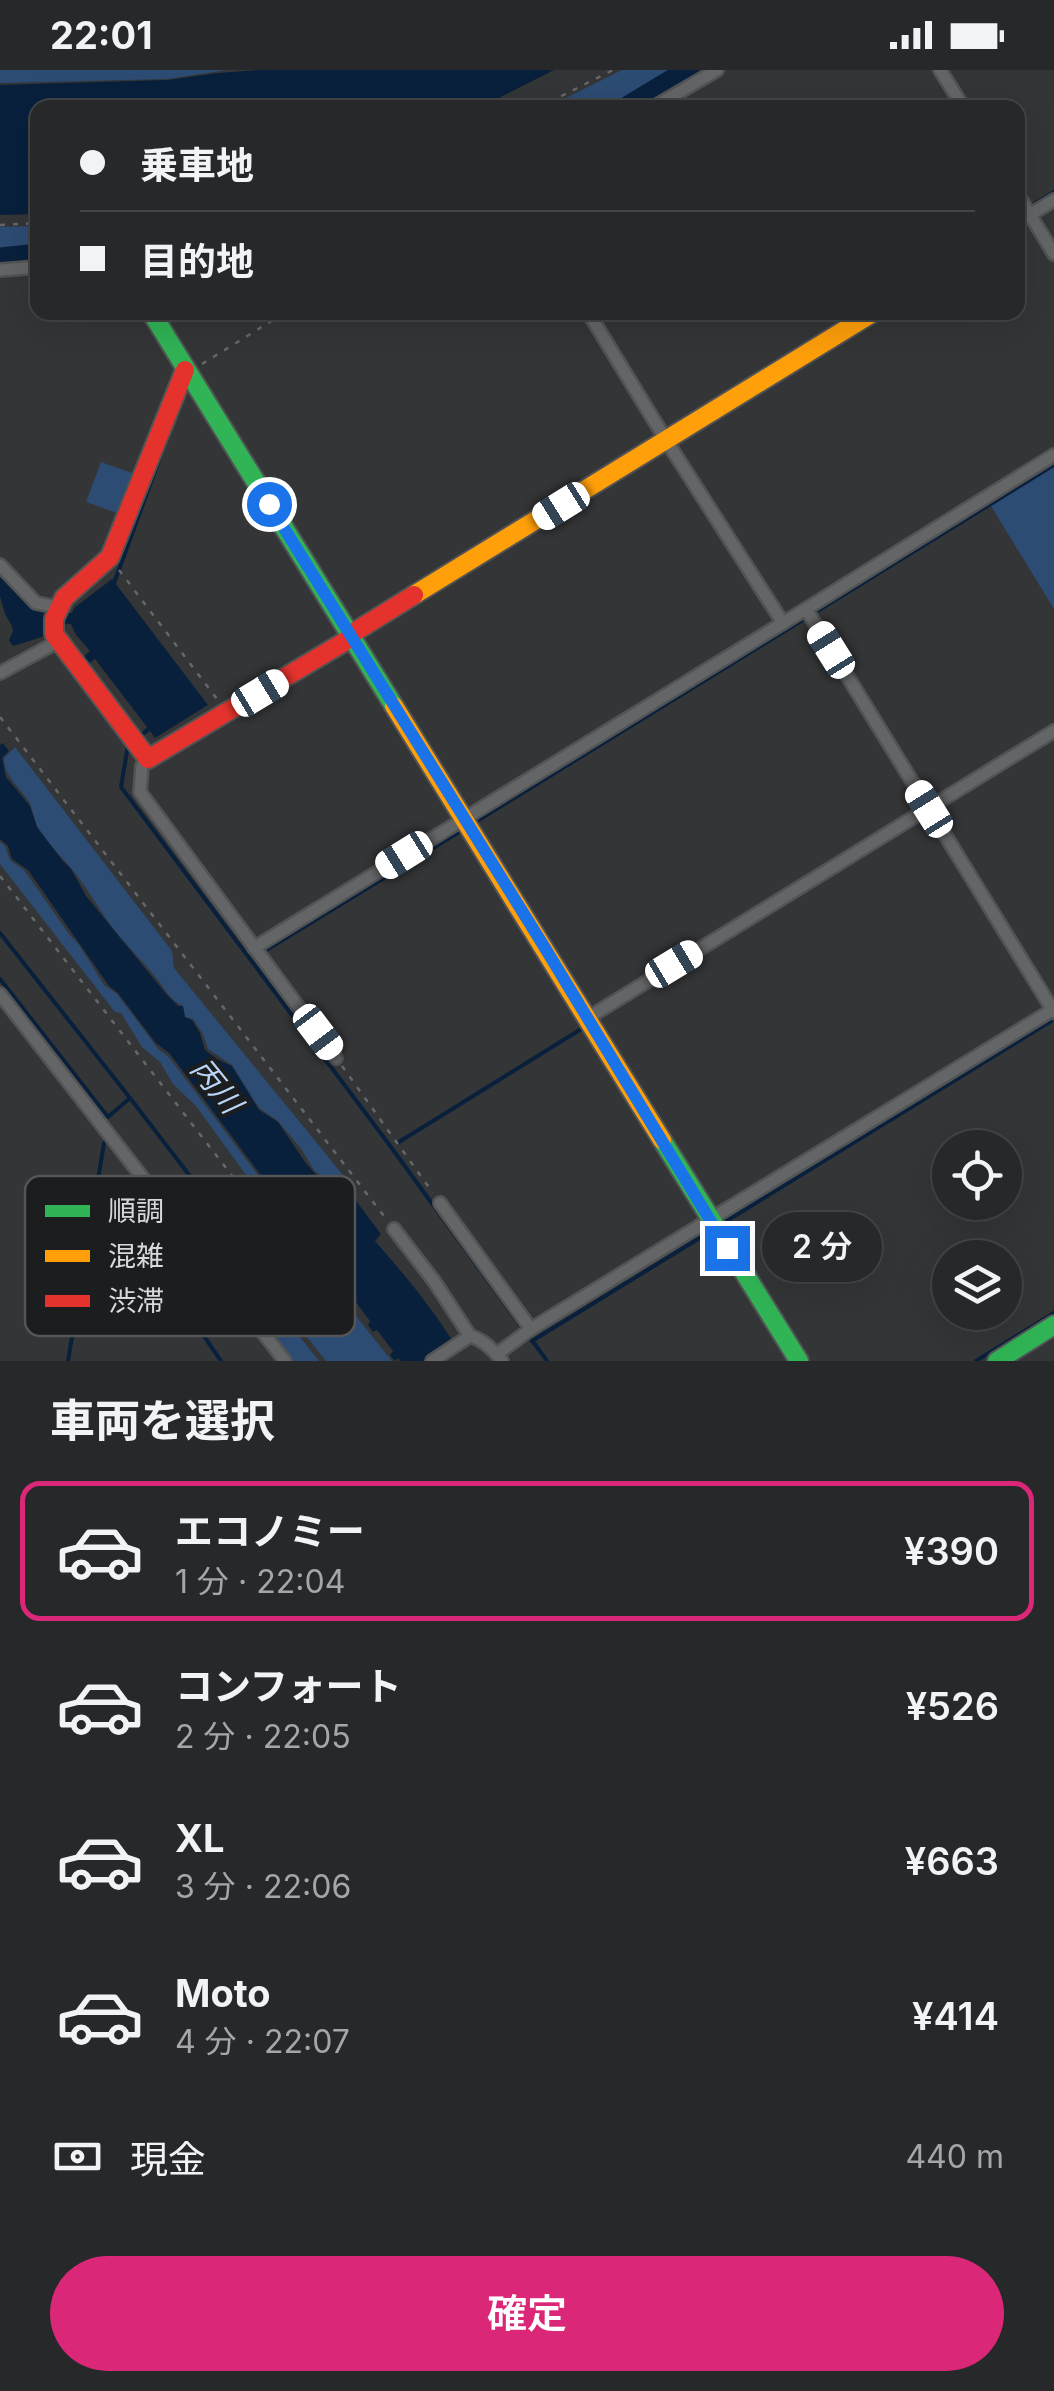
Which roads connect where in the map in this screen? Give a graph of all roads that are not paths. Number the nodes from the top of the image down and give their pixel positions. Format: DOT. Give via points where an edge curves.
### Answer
graph roads {
  1 [pos="717,70"];
  2 [pos="940,70"];
  3 [pos="666,100"];
  4 [pos="959,100"];
  5 [pos="1054,200"];
  6 [pos="1025,214"];
  7 [pos="1054,254"];
  8 [pos="30,268"];
  9 [pos="0,270"];
  10 [pos="156,320"];
  11 [pos="593,320"];
  12 [pos="860,320"];
  13 [pos="192,368"];
  14 [pos="663,436"];
  15 [pos="1054,455"];
  16 [pos="0,565"];
  17 [pos="809,614"];
  18 [pos="56,621"];
  19 [pos="783,623"];
  20 [pos="351,636"];
  21 [pos="0,672"];
  22 [pos="1054,731"];
  23 [pos="148,759"];
  24 [pos="931,812"];
  25 [pos="467,823"];
  26 [pos="258,952"];
  27 [pos="0,994"];
  28 [pos="1053,1010"];
  29 [pos="590,1019"];
  30 [pos="336,1058"];
  31 [pos="141,1176"];
  32 [pos="440,1203"];
  33 [pos="710,1220"];
  34 [pos="394,1229"];
  35 [pos="1054,1325"];
  36 [pos="527,1332"];
  37 [pos="265,1336"];
  38 [pos="470,1336"];
  39 [pos="499,1357"];
  40 [pos="285,1361"];
  41 [pos="432,1361"];
  42 [pos="799,1361"];
  43 [pos="996,1361"];
  1 -- 3 [label="street"];
  2 -- 4 [label="street"];
  5 -- 6 [label="street"];
  6 -- 7 [label="street"];
  8 -- 9 [label="street"];
  10 -- 13 [label="street"];
  11 -- 14 [label="street"];
  12 -- 14 [label="street"];
  13 -- 18 [label="street" via="110,558 58,602"];
  13 -- 20 [label="street"];
  14 -- 19 [label="street"];
  14 -- 20 [label="street"];
  15 -- 17 [label="street"];
  16 -- 18 [label="street"];
  17 -- 19 [label="street"];
  17 -- 24 [label="street"];
  18 -- 21 [label="street"];
  18 -- 23 [label="street"];
  19 -- 25 [label="street"];
  20 -- 23 [label="street"];
  20 -- 25 [label="street"];
  22 -- 24 [label="street"];
  23 -- 26 [label="street" via="140,792"];
  24 -- 28 [label="street"];
  24 -- 29 [label="street"];
  25 -- 26 [label="street"];
  25 -- 29 [label="street"];
  26 -- 30 [label="street"];
  27 -- 31 [label="street"];
  28 -- 33 [label="street"];
  29 -- 33 [label="street"];
  32 -- 36 [label="street"];
  33 -- 36 [label="street"];
  33 -- 42 [label="street"];
  34 -- 38 [label="street"];
  35 -- 43 [label="street"];
  36 -- 39 [label="street"];
  37 -- 40 [label="street"];
  38 -- 39 [label="street"];
  38 -- 41 [label="street"];
}
